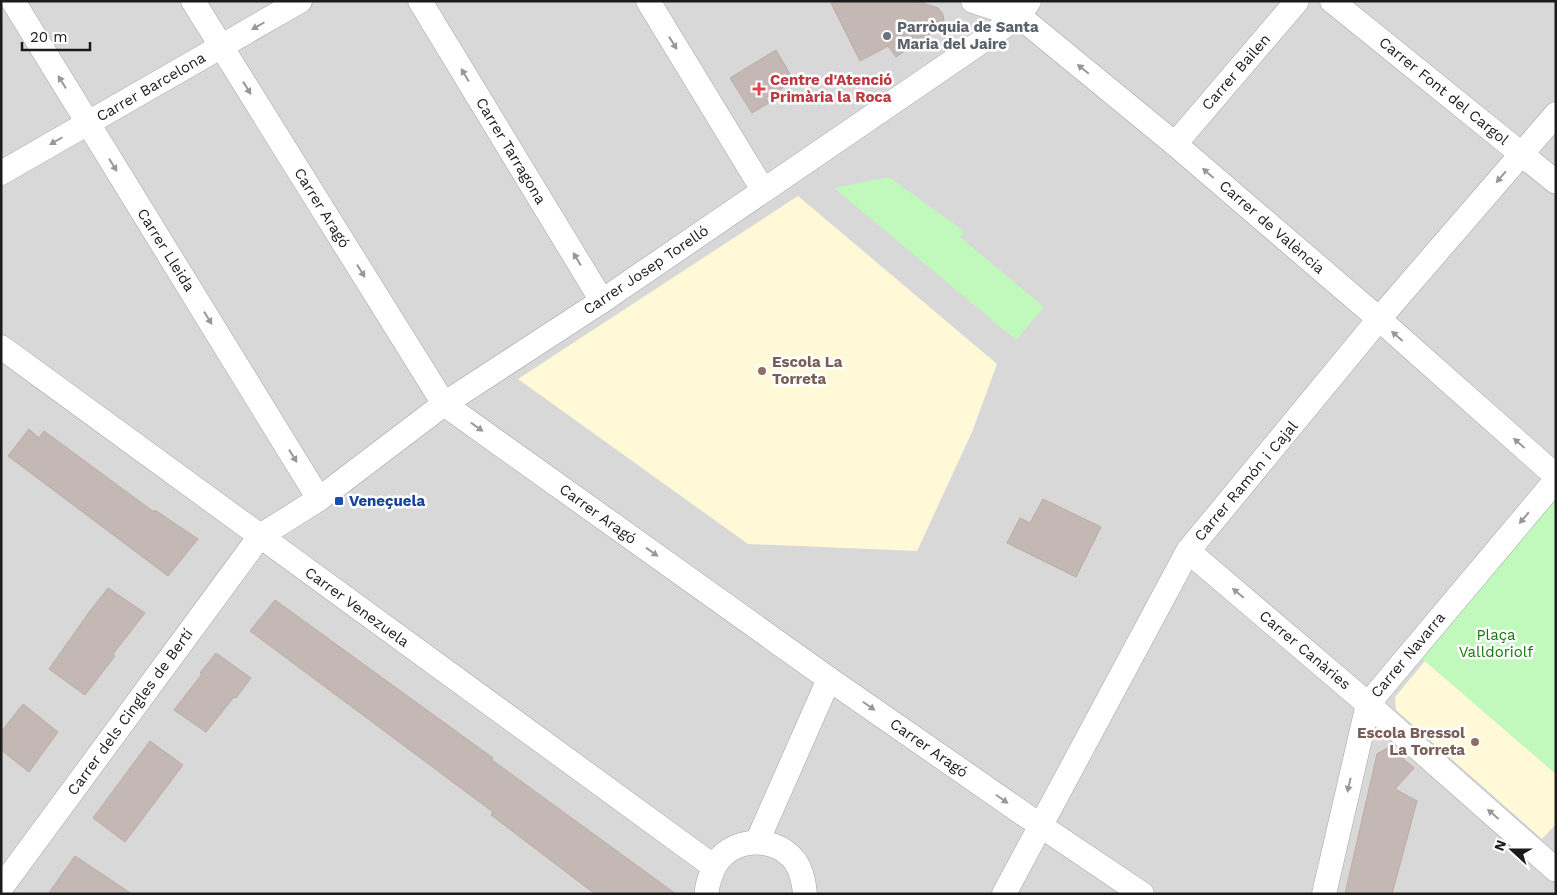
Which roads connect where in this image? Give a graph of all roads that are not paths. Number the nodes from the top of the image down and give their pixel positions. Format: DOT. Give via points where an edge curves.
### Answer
graph roads {
  1 [pos="12,1"];
  2 [pos="193,1"];
  3 [pos="300,1"];
  4 [pos="420,1"];
  5 [pos="648,1"];
  6 [pos="973,1"];
  7 [pos="1297,1"];
  8 [pos="1332,1"];
  9 [pos="1024,9"];
  10 [pos="221,47"];
  11 [pos="1556,114"];
  12 [pos="88,123"];
  13 [pos="1175,144"];
  14 [pos="1522,154"];
  15 [pos="1,173"];
  16 [pos="1556,182"];
  17 [pos="763,190"];
  18 [pos="602,301"];
  19 [pos="1379,319"];
  20 [pos="1,347"];
  21 [pos="444,404"];
  22 [pos="1556,476"];
  23 [pos="1556,480"];
  24 [pos="319,499"];
  25 [pos="260,536"];
  26 [pos="1188,551"];
  27 [pos="829,678"];
  28 [pos="1368,704"];
  29 [pos="1041,826"];
  30 [pos="756,842"];
  31 [pos="713,866"];
  32 [pos="1556,870"];
  33 [pos="1,888"];
  34 [pos="707,894"];
  35 [pos="805,894"];
  36 [pos="1004,894"];
  37 [pos="1142,894"];
  38 [pos="1324,894"];
  12 -- 1 [label="street, Carrer Lleida, one-way"];
  2 -- 10 [label="street, Carrer Aragó"];
  3 -- 10 [label="street, Carrer Barcelona, one-way"];
  18 -- 4 [label="street, Carrer Tarragona, one-way"];
  5 -- 17 [label="street, one-way"];
  6 -- 9 [label="street, Carrer de València"];
  7 -- 13 [label="street, Carrer Bailen"];
  8 -- 14 [label="street, Carrer Font del Cargol"];
  13 -- 9 [label="street, Carrer de València, one-way"];
  9 -- 17 [label="street, Carrer Josep Torelló"];
  10 -- 12 [label="street, Carrer Barcelona"];
  10 -- 21 [label="street, Carrer Aragó, one-way"];
  11 -- 14 [label="street, Carrer Ramón i Cajal"];
  12 -- 15 [label="street, Carrer Barcelona, one-way"];
  12 -- 24 [label="street, Carrer Lleida, one-way"];
  19 -- 13 [label="street, Carrer de València, one-way"];
  14 -- 16 [label="street, Carrer Font del Cargol"];
  14 -- 19 [label="street, Carrer Ramón i Cajal, one-way"];
  17 -- 18 [label="street, Carrer Josep Torelló"];
  18 -- 21 [label="street, Carrer Josep Torelló"];
  22 -- 19 [label="street, Carrer de València, one-way"];
  19 -- 26 [label="street, Carrer Ramón i Cajal"];
  20 -- 25 [label="street, Carrer Venezuela"];
  21 -- 24 [label="street, Carrer Josep Torelló"];
  21 -- 27 [label="street, Carrer Aragó, one-way"];
  23 -- 28 [label="street, Carrer Navarra, one-way"];
  24 -- 25 [label="street, Carrer Josep Torelló"];
  25 -- 31 [label="street, Carrer Venezuela"];
  25 -- 33 [label="street, Carrer dels Cingles de Bertí"];
  28 -- 26 [label="street, Carrer Canàries, one-way"];
  26 -- 29 [label="street, Carrer Ramón i Cajal"];
  27 -- 29 [label="street, Carrer Aragó, one-way"];
  27 -- 30 [label="street"];
  32 -- 28 [label="street, Carrer Canàries, one-way"];
  28 -- 38 [label="street, Carrer Navarra, one-way"];
  29 -- 36 [label="street, Carrer Ramón i Cajal"];
  29 -- 37 [label="street, Carrer Aragó"];
  30 -- 31 [label="street" via="741,844 725,853"];
  30 -- 35 [label="street" via="783,850 795,861 803,877"];
  31 -- 34 [label="street"];
}
